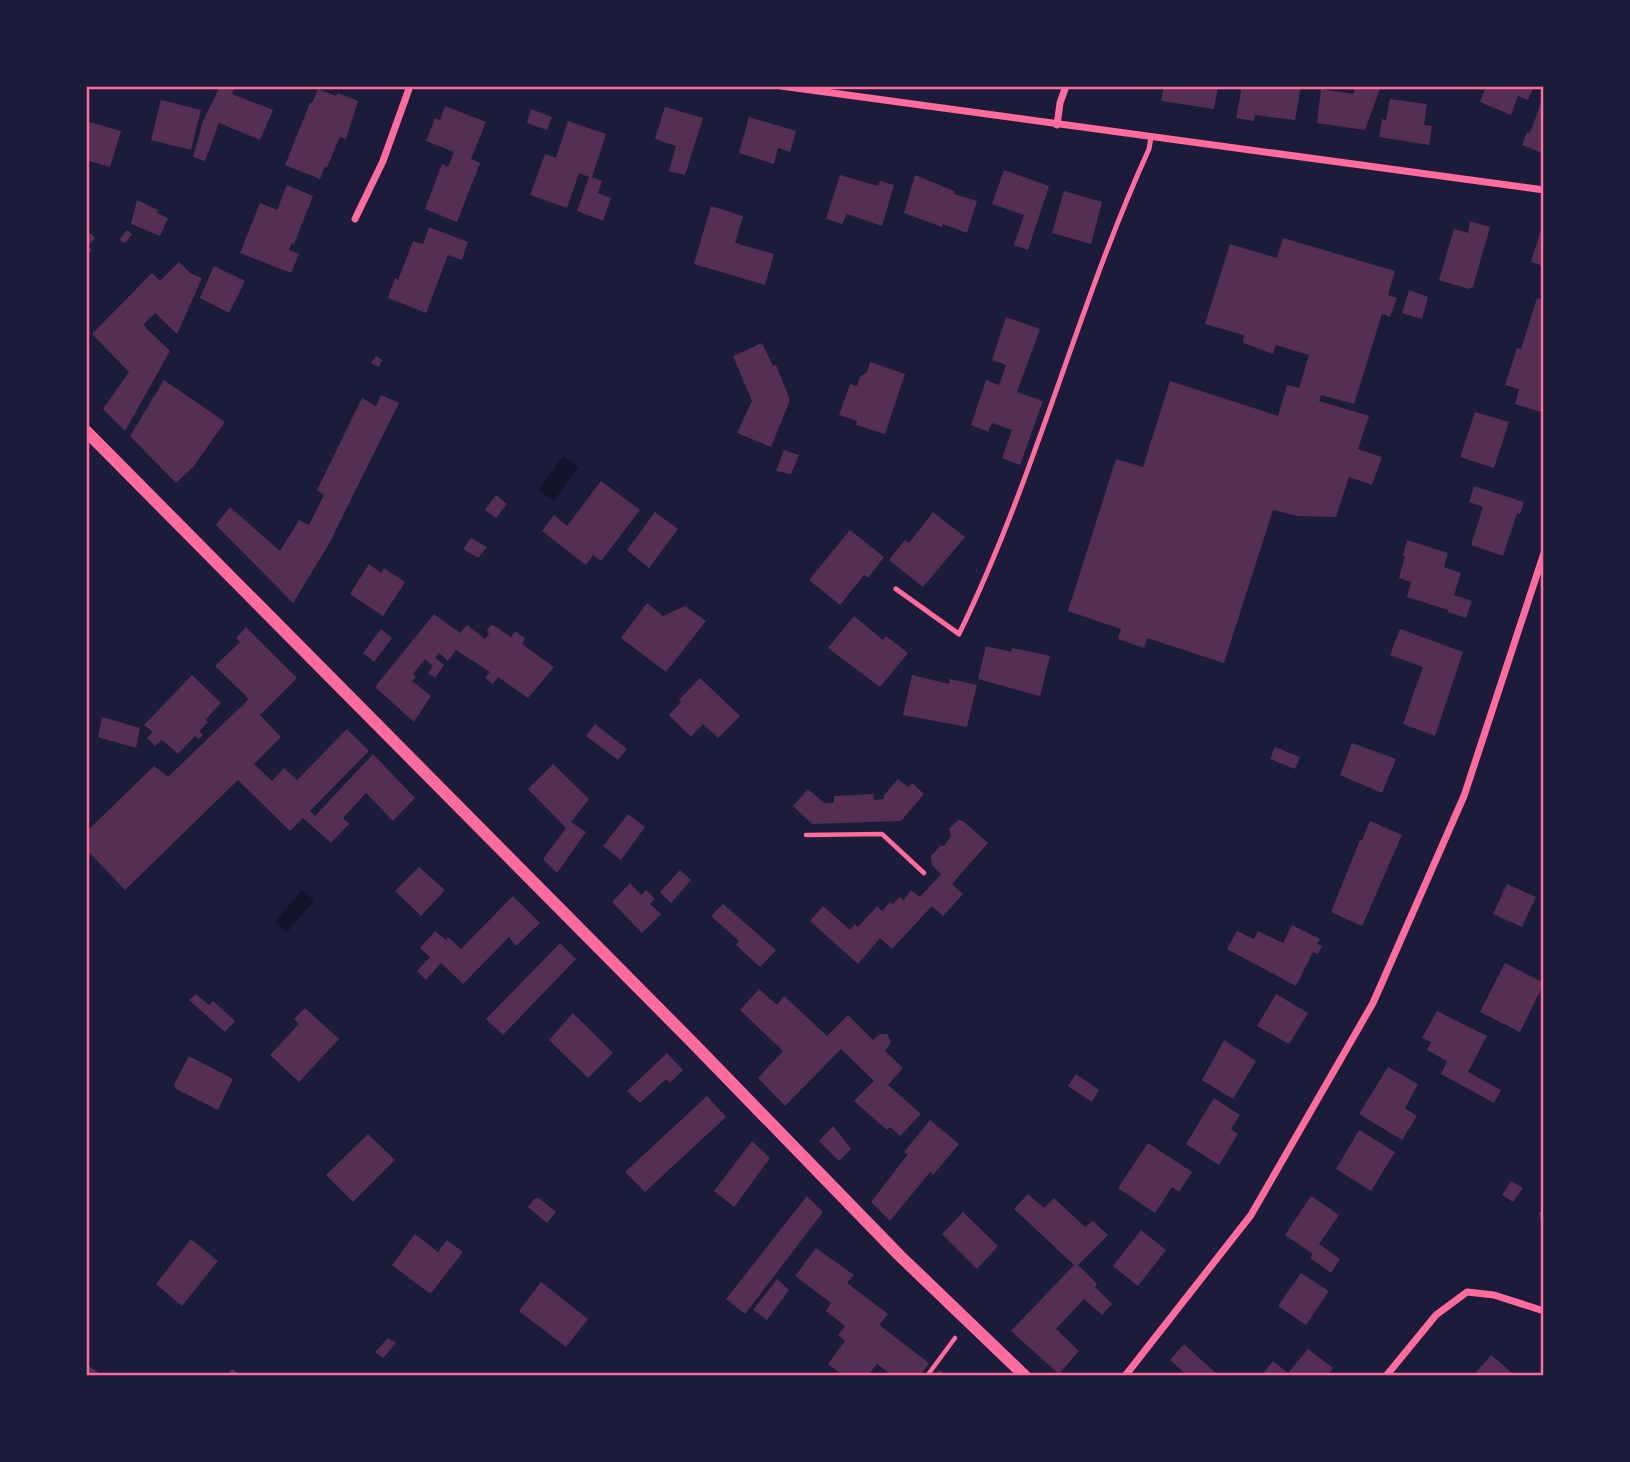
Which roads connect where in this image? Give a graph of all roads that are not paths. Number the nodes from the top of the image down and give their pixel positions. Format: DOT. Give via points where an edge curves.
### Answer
graph roads {
  1 [pos="410,86"];
  2 [pos="781,86"];
  3 [pos="1066,86"];
  4 [pos="1057,125"];
  5 [pos="1151,137"];
  6 [pos="1544,190"];
  7 [pos="355,219"];
  8 [pos="86,431"];
  9 [pos="1544,553"];
  10 [pos="896,589"];
  11 [pos="1544,1311"];
  12 [pos="1025,1376"];
  13 [pos="1125,1376"];
  14 [pos="1386,1376"];
  1 -- 7 [label="street" via="383,161"];
  2 -- 4 [label="street"];
  3 -- 4 [label="street"];
  4 -- 5 [label="street"];
  5 -- 6 [label="street"];
  5 -- 10 [label="lane" via="986,579 958,634"];
  8 -- 12 [label="street" via="899,1255"];
  9 -- 13 [label="street" via="1464,796 1373,1003 1251,1214"];
  11 -- 14 [label="street" via="1494,1295 1467,1292 1436,1315"];
}
